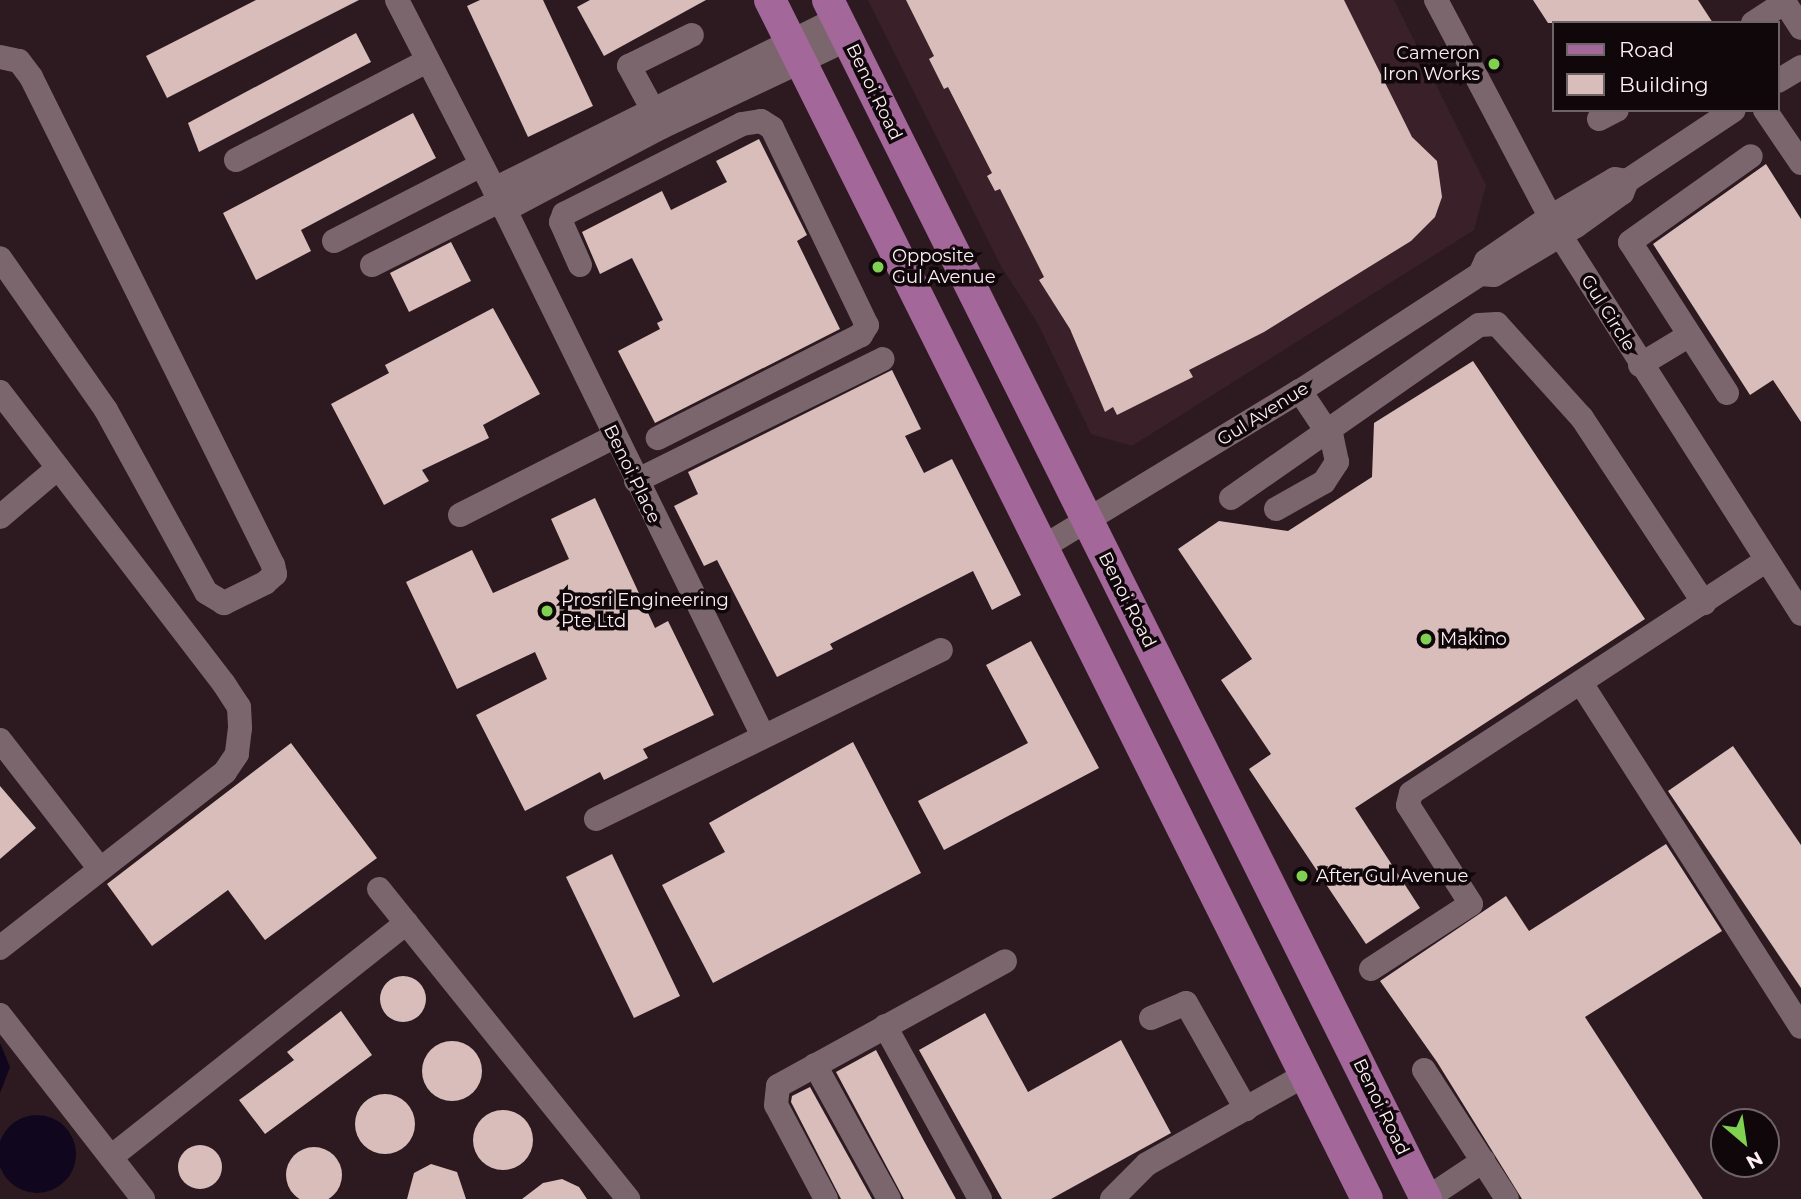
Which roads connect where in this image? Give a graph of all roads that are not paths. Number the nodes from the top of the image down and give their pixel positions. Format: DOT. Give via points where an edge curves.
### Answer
graph roads {
  1 [pos="397,0"];
  2 [pos="771,0"];
  3 [pos="1436,0"];
  4 [pos="1784,1"];
  5 [pos="838,19"];
  6 [pos="1756,21"];
  7 [pos="1801,28"];
  8 [pos="692,35"];
  9 [pos="796,52"];
  10 [pos="0,57"];
  11 [pos="427,61"];
  12 [pos="1801,67"];
  13 [pos="1780,80"];
  14 [pos="1731,112"];
  15 [pos="1767,112"];
  16 [pos="658,118"];
  17 [pos="633,131"];
  18 [pos="1794,138"];
  19 [pos="1751,156"];
  20 [pos="236,160"];
  21 [pos="1801,163"];
  22 [pos="481,165"];
  23 [pos="654,170"];
  24 [pos="499,200"];
  25 [pos="1555,226"];
  26 [pos="334,241"];
  27 [pos="0,258"];
  28 [pos="372,265"];
  29 [pos="580,265"];
  30 [pos="1688,336"];
  31 [pos="883,359"];
  32 [pos="1640,365"];
  33 [pos="1300,391"];
  34 [pos="0,392"];
  35 [pos="1727,393"];
  36 [pos="1327,431"];
  37 [pos="614,437"];
  38 [pos="658,438"];
  39 [pos="58,468"];
  40 [pos="636,481"];
  41 [pos="1231,498"];
  42 [pos="1276,509"];
  43 [pos="460,515"];
  44 [pos="0,517"];
  45 [pos="1088,523"];
  46 [pos="1042,547"];
  47 [pos="1766,561"];
  48 [pos="1704,603"];
  49 [pos="1801,614"];
  50 [pos="941,650"];
  51 [pos="1581,683"];
  52 [pos="763,736"];
  53 [pos="0,740"];
  54 [pos="596,819"];
  55 [pos="100,869"];
  56 [pos="379,889"];
  57 [pos="406,923"];
  58 [pos="0,948"];
  59 [pos="1005,961"];
  60 [pos="1371,969"];
  61 [pos="0,1015"];
  62 [pos="1151,1018"];
  63 [pos="885,1026"];
  64 [pos="1801,1027"];
  65 [pos="815,1065"];
  66 [pos="1424,1070"];
  67 [pos="1307,1074"];
  68 [pos="1246,1109"];
  69 [pos="111,1157"];
  70 [pos="1483,1161"];
  71 [pos="144,1199"];
  72 [pos="628,1199"];
  73 [pos="826,1199"];
  74 [pos="889,1199"];
  75 [pos="981,1199"];
  76 [pos="1112,1199"];
  77 [pos="1367,1199"];
  78 [pos="1426,1199"];
  79 [pos="1507,1199"];
  1 -- 11 [label="street, Benoi Place"];
  2 -- 9 [label="main road"];
  3 -- 25 [label="street, Gul Circle"];
  4 -- 6 [label="street"];
  4 -- 7 [label="street"];
  5 -- 9 [label="street"];
  5 -- 45 [label="main road, Benoi Road"];
  8 -- 16 [label="street" via="629,66"];
  9 -- 16 [label="street"];
  9 -- 46 [label="main road"];
  10 -- 27 [label="street" via="19,61 31,78 273,565 275,574 265,583 224,603 206,592 106,410"];
  11 -- 20 [label="street"];
  11 -- 22 [label="street, Benoi Place"];
  12 -- 13 [label="street"];
  14 -- 25 [label="street, Gul Avenue" via="1627,181 1622,193"];
  15 -- 18 [label="street"];
  16 -- 17 [label="street"];
  17 -- 23 [label="street"];
  17 -- 24 [label="street"];
  18 -- 21 [label="street"];
  19 -- 30 [label="street" via="1630,242"];
  22 -- 24 [label="street, Benoi Place"];
  22 -- 26 [label="street"];
  23 -- 29 [label="street" via="564,214 561,222"];
  23 -- 38 [label="street" via="742,124 761,121 772,128 867,325 861,335"];
  24 -- 28 [label="street"];
  24 -- 37 [label="street, Benoi Place"];
  25 -- 32 [label="street, Gul Circle"];
  25 -- 33 [label="street, Gul Avenue" via="1494,275 1480,274"];
  30 -- 32 [label="street"];
  30 -- 35 [label="street"];
  31 -- 40 [label="street"];
  32 -- 47 [label="street, Gul Circle"];
  33 -- 36 [label="street"];
  33 -- 45 [label="street, Gul Avenue"];
  34 -- 39 [label="street"];
  36 -- 41 [label="street"];
  36 -- 42 [label="street" via="1335,446 1335,468 1315,488"];
  36 -- 48 [label="street" via="1479,326 1497,324 1582,418"];
  37 -- 40 [label="street, Benoi Place"];
  37 -- 43 [label="street"];
  39 -- 44 [label="street"];
  39 -- 55 [label="street" via="239,707 237,754 225,772"];
  40 -- 52 [label="street, Benoi Place"];
  45 -- 46 [label="street, Gul Avenue"];
  45 -- 78 [label="main road, Benoi Road"];
  46 -- 67 [label="main road"];
  47 -- 48 [label="street"];
  47 -- 49 [label="street, Gul Circle"];
  48 -- 51 [label="street"];
  50 -- 52 [label="street"];
  51 -- 60 [label="street" via="1407,800 1471,904"];
  51 -- 64 [label="street"];
  52 -- 54 [label="street"];
  53 -- 55 [label="street"];
  55 -- 58 [label="street"];
  56 -- 57 [label="street"];
  57 -- 69 [label="street"];
  57 -- 72 [label="street"];
  59 -- 63 [label="street"];
  61 -- 69 [label="street"];
  62 -- 68 [label="street" via="1186,1003"];
  63 -- 65 [label="street"];
  63 -- 75 [label="street"];
  65 -- 73 [label="street" via="778,1086 774,1098"];
  65 -- 74 [label="street"];
  66 -- 70 [label="street"];
  67 -- 68 [label="street"];
  67 -- 77 [label="main road"];
  68 -- 76 [label="street" via="1147,1164"];
  69 -- 71 [label="street"];
  70 -- 78 [label="street"];
  70 -- 79 [label="street"];
}
